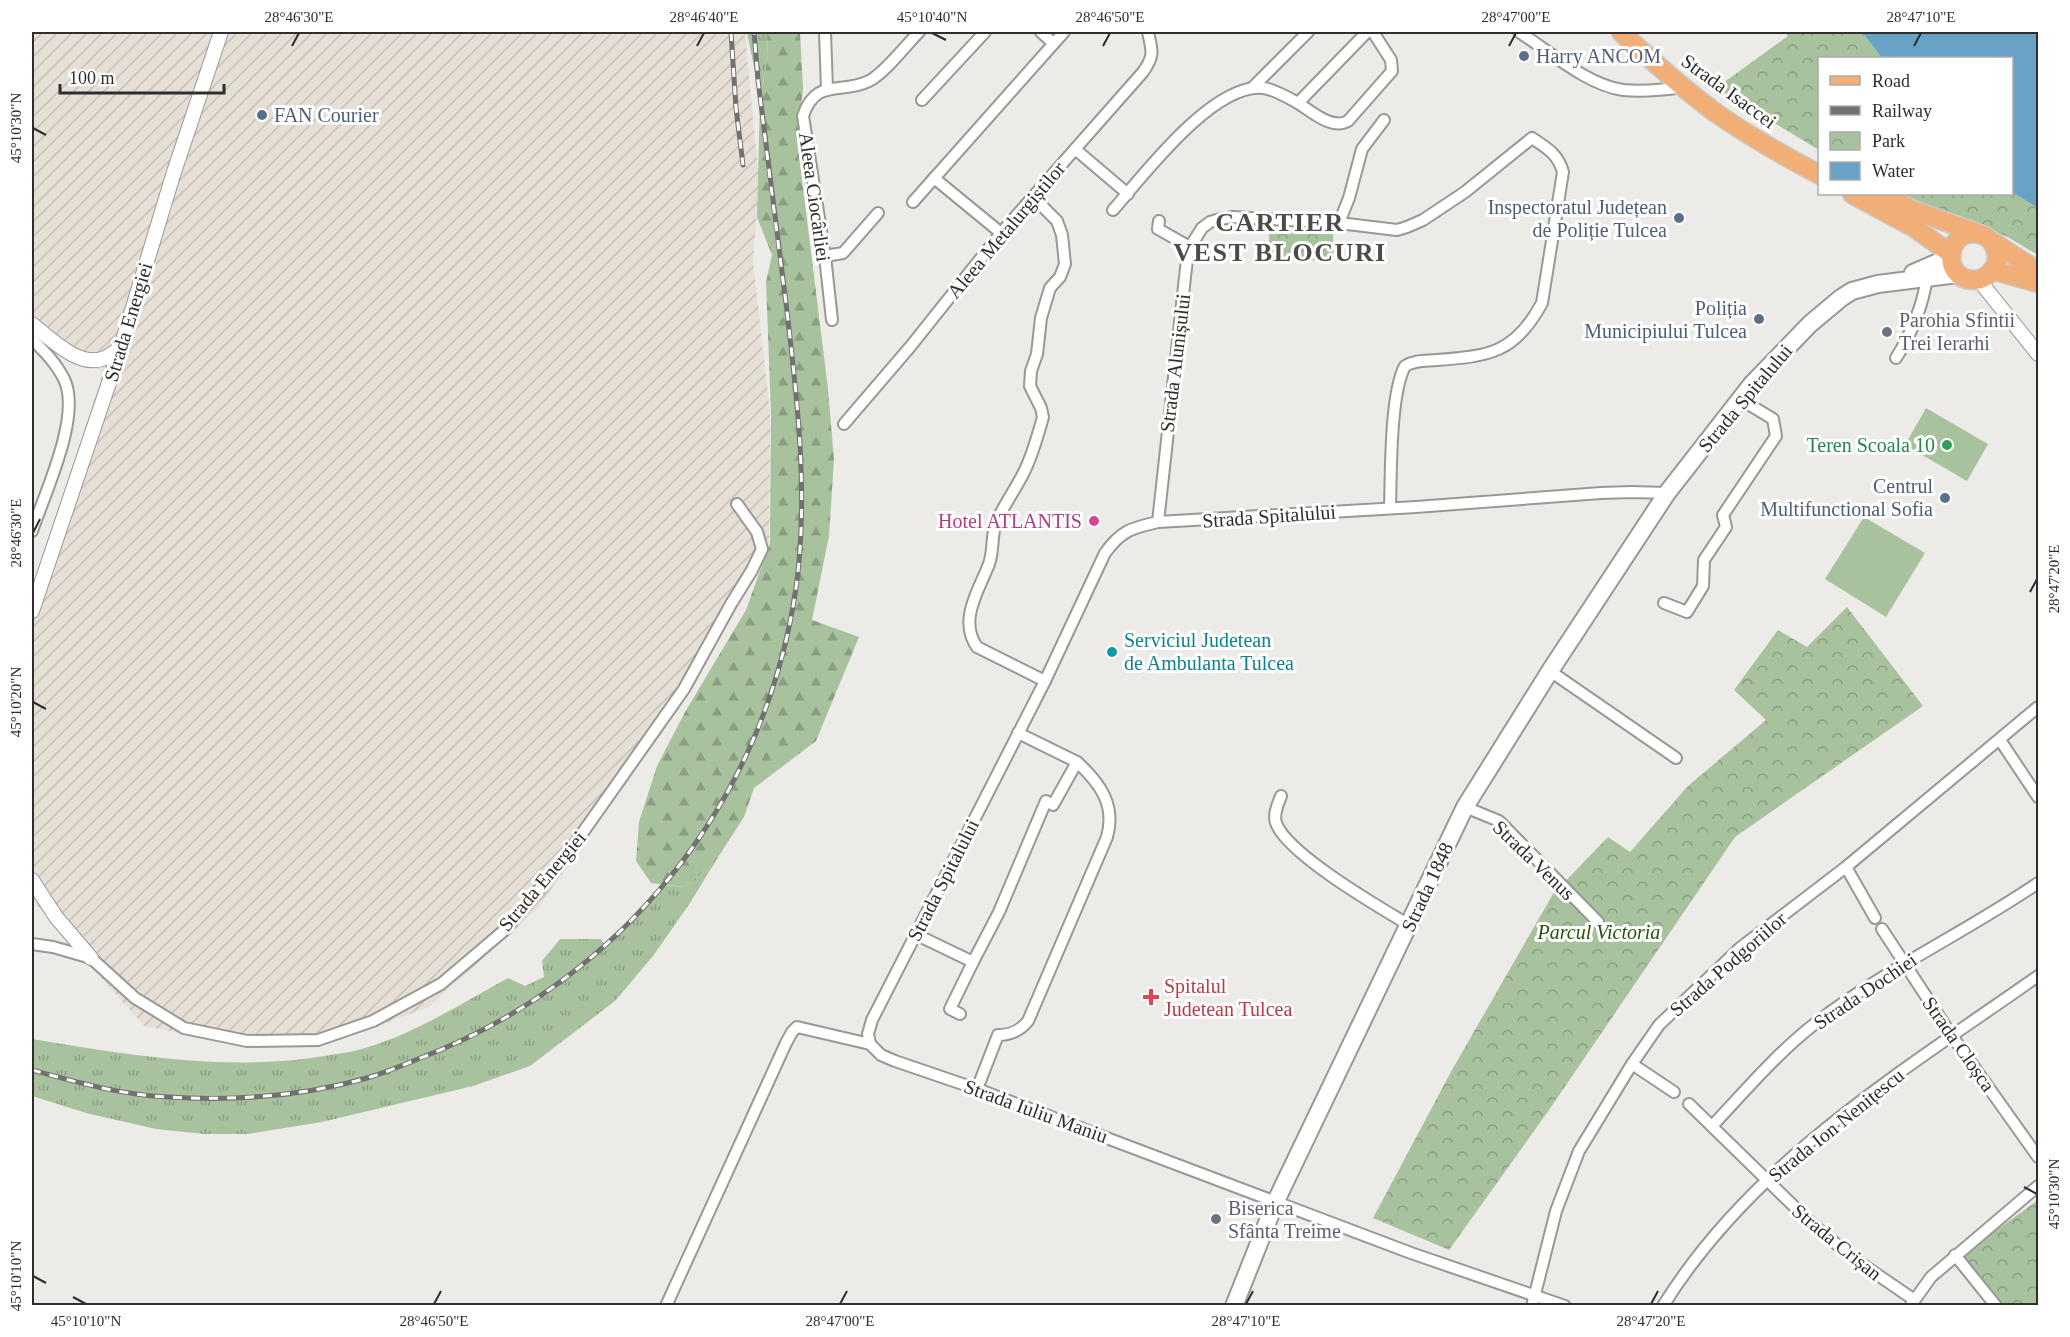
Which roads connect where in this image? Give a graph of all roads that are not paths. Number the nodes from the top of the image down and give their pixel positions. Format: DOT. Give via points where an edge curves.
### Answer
graph roads {
  1 [pos="220,32"];
  2 [pos="825,32"];
  3 [pos="919,32"];
  4 [pos="985,32"];
  5 [pos="1041,32"];
  6 [pos="1064,32"];
  7 [pos="1148,32"];
  8 [pos="1308,32"];
  9 [pos="1367,32"];
  10 [pos="1373,32"];
  11 [pos="1519,32"];
  12 [pos="1620,32"];
  13 [pos="1635,32"];
  14 [pos="1053,43"];
  15 [pos="1683,87"];
  16 [pos="1252,88"];
  17 [pos="827,90"];
  18 [pos="922,100"];
  19 [pos="1298,103"];
  20 [pos="1384,120"];
  21 [pos="1075,149"];
  22 [pos="1818,160"];
  23 [pos="1818,174"];
  24 [pos="934,178"];
  25 [pos="1128,194"];
  26 [pos="1854,195"];
  27 [pos="1883,195"];
  28 [pos="1033,197"];
  29 [pos="914,202"];
  30 [pos="1113,210"];
  31 [pos="878,213"];
  32 [pos="1160,221"];
  33 [pos="1339,224"];
  34 [pos="1001,233"];
  35 [pos="1985,237"];
  36 [pos="1190,247"];
  37 [pos="825,256"];
  38 [pos="1953,261"];
  39 [pos="2038,271"];
  40 [pos="1985,275"];
  41 [pos="1927,277"];
  42 [pos="1899,280"];
  43 [pos="2038,283"];
  44 [pos="832,320"];
  45 [pos="32,324"];
  46 [pos="32,339"];
  47 [pos="121,347"];
  48 [pos="2038,354"];
  49 [pos="1896,358"];
  50 [pos="1740,399"];
  51 [pos="844,424"];
  52 [pos="1667,493"];
  53 [pos="737,504"];
  54 [pos="1390,508"];
  55 [pos="1158,522"];
  56 [pos="32,531"];
  57 [pos="1664,603"];
  58 [pos="32,611"];
  59 [pos="1550,671"];
  60 [pos="1045,681"];
  61 [pos="2038,707"];
  62 [pos="1018,733"];
  63 [pos="2000,740"];
  64 [pos="1676,758"];
  65 [pos="1077,762"];
  66 [pos="1281,796"];
  67 [pos="2038,797"];
  68 [pos="1464,807"];
  69 [pos="1846,867"];
  70 [pos="32,880"];
  71 [pos="2038,883"];
  72 [pos="1875,918"];
  73 [pos="1598,922"];
  74 [pos="1409,925"];
  75 [pos="1882,929"];
  76 [pos="915,934"];
  77 [pos="32,944"];
  78 [pos="91,958"];
  79 [pos="973,962"];
  80 [pos="1905,963"];
  81 [pos="2038,976"];
  82 [pos="960,1014"];
  83 [pos="1952,1036"];
  84 [pos="870,1044"];
  85 [pos="1632,1064"];
  86 [pos="977,1089"];
  87 [pos="1674,1092"];
  88 [pos="1689,1104"];
  89 [pos="1713,1125"];
  90 [pos="2038,1157"];
  91 [pos="1766,1181"];
  92 [pos="2038,1186"];
  93 [pos="1275,1203"];
  94 [pos="1955,1255"];
  95 [pos="1533,1300"];
  96 [pos="1912,1302"];
  97 [pos="666,1305"];
  98 [pos="1234,1305"];
  99 [pos="1565,1305"];
  100 [pos="1663,1305"];
  101 [pos="1996,1305"];
  1 -- 47 [label="street, Strada Energiei"];
  2 -- 17 [label="street"];
  3 -- 17 [label="street" via="870,81"];
  4 -- 18 [label="street"];
  5 -- 14 [label="street"];
  6 -- 14 [label="street"];
  7 -- 21 [label="street, Aleea Metalurgiștilor" via="1153,52 1150,61"];
  8 -- 16 [label="street"];
  9 -- 19 [label="street"];
  10 -- 19 [label="street" via="1391,60 1392,71 1348,121 1331,123"];
  11 -- 15 [label="street" via="1574,68 1613,87 1649,91"];
  12 -- 15 [label="main road, Strada Isaccei"];
  13 -- 22 [label="main road, Strada Isaccei" via="1726,106"];
  14 -- 24 [label="street"];
  15 -- 23 [label="main road, Strada Isaccei" via="1761,143"];
  16 -- 19 [label="street" via="1265,88"];
  16 -- 25 [label="street" via="1210,108 1191,124"];
  17 -- 37 [label="street, Aleea Ciocârliei" via="811,98 803,116"];
  20 -- 33 [label="street" via="1362,149"];
  21 -- 25 [label="street"];
  21 -- 28 [label="street, Aleea Metalurgiștilor"];
  24 -- 29 [label="street"];
  24 -- 34 [label="street"];
  25 -- 30 [label="street"];
  26 -- 38 [label="main road" via="1913,227"];
  27 -- 35 [label="main road"];
  28 -- 34 [label="street, Aleea Metalurgiștilor"];
  28 -- 60 [label="street" via="1057,221 1065,264 1050,288 1030,379 1043,417 1024,472 996,521 990,561 974,596 969,623 977,647"];
  31 -- 37 [label="street" via="843,253"];
  32 -- 36 [label="street" via="1158,229"];
  33 -- 36 [label="street" via="1220,219 1202,228"];
  33 -- 54 [label="street" via="1397,230 1423,220 1532,138 1551,150 1563,172 1542,303 1521,334 1486,356 1423,361 1409,364 1402,371 1394,419"];
  34 -- 51 [label="street, Aleea Metalurgiștilor"];
  35 -- 38 [label="main road" via="1963,235 1957,240"];
  35 -- 39 [label="main road"];
  35 -- 40 [label="main road" via="1997,259"];
  36 -- 55 [label="street, Strada Alunișului"];
  37 -- 44 [label="street, Aleea Ciocârliei"];
  38 -- 40 [label="main road" via="1967,279"];
  38 -- 41 [label="main road, Strada Spitalului"];
  38 -- 42 [label="main road, Strada Spitalului"];
  40 -- 43 [label="main road"];
  40 -- 48 [label="street"];
  41 -- 42 [label="main road, Strada Spitalului"];
  41 -- 49 [label="street" via="1905,345"];
  42 -- 50 [label="main road, Strada Spitalului" via="1865,287 1841,298 1775,359"];
  45 -- 47 [label="street" via="80,358 105,358"];
  46 -- 56 [label="street" via="65,381 70,405 67,431"];
  47 -- 58 [label="street, Strada Energiei"];
  50 -- 52 [label="main road, Strada Spitalului"];
  50 -- 57 [label="street" via="1773,419 1776,436 1723,515 1726,527 1704,561 1703,586 1687,612"];
  52 -- 54 [label="street, Strada Spitalului" via="1601,493"];
  52 -- 59 [label="main road, Strada 1848"];
  53 -- 78 [label="street, Strada Energiei" via="757,532 762,549 684,688 562,862 507,928 441,984 373,1021 318,1041 247,1041 184,1028 135,999"];
  54 -- 55 [label="street, Strada Spitalului"];
  55 -- 60 [label="street, Strada Spitalului" via="1116,538"];
  59 -- 64 [label="street"];
  59 -- 68 [label="main road, Strada 1848"];
  60 -- 62 [label="street, Strada Spitalului"];
  61 -- 63 [label="street, Strada Podgoriilor"];
  62 -- 65 [label="street"];
  62 -- 76 [label="street, Strada Spitalului"];
  63 -- 67 [label="street"];
  63 -- 69 [label="street, Strada Podgoriilor"];
  65 -- 79 [label="street" via="1053,805 1046,801 999,912"];
  65 -- 86 [label="street" via="1095,778 1104,794 1109,808 1107,837 1028,1021 1015,1032 998,1035"];
  66 -- 74 [label="street" via="1276,822 1285,837 1332,876"];
  68 -- 73 [label="street, Strada Venus" via="1498,821"];
  68 -- 74 [label="main road, Strada 1848"];
  69 -- 72 [label="street"];
  69 -- 85 [label="street, Strada Podgoriilor" via="1740,948 1659,1025"];
  70 -- 78 [label="street, Strada Energiei" via="56,917"];
  71 -- 80 [label="street, Strada Dochiei"];
  74 -- 93 [label="main road, Strada 1848"];
  75 -- 80 [label="street, Strada Cloșca"];
  76 -- 79 [label="street"];
  76 -- 84 [label="street, Strada Spitalului" via="872,1020"];
  77 -- 78 [label="street"];
  79 -- 82 [label="street" via="950,1009"];
  80 -- 83 [label="street, Strada Cloșca"];
  80 -- 89 [label="street, Strada Dochiei" via="1815,1024 1769,1065"];
  81 -- 83 [label="street, Strada Ion Nenițescu"];
  83 -- 90 [label="street, Strada Cloșca"];
  83 -- 91 [label="street, Strada Ion Nenițescu" via="1848,1112"];
  84 -- 86 [label="street, Strada Iuliu Maniu" via="895,1061"];
  84 -- 97 [label="street, Strada Iuliu Maniu" via="812,1029 798,1027 792,1032"];
  85 -- 87 [label="street"];
  85 -- 95 [label="street, Strada Podgoriilor" via="1579,1151 1556,1211"];
  86 -- 93 [label="street, Strada Iuliu Maniu"];
  88 -- 89 [label="street, Strada Crișan"];
  89 -- 91 [label="street, Strada Crișan"];
  91 -- 96 [label="street, Strada Crișan" via="1853,1258"];
  91 -- 100 [label="street, Strada Ion Nenițescu" via="1700,1252"];
  92 -- 94 [label="street"];
  93 -- 95 [label="street, Strada Iuliu Maniu"];
  93 -- 98 [label="main road, Strada 1848"];
  94 -- 96 [label="street"];
  94 -- 101 [label="street"];
  95 -- 99 [label="street, Strada Iuliu Maniu"];
}
